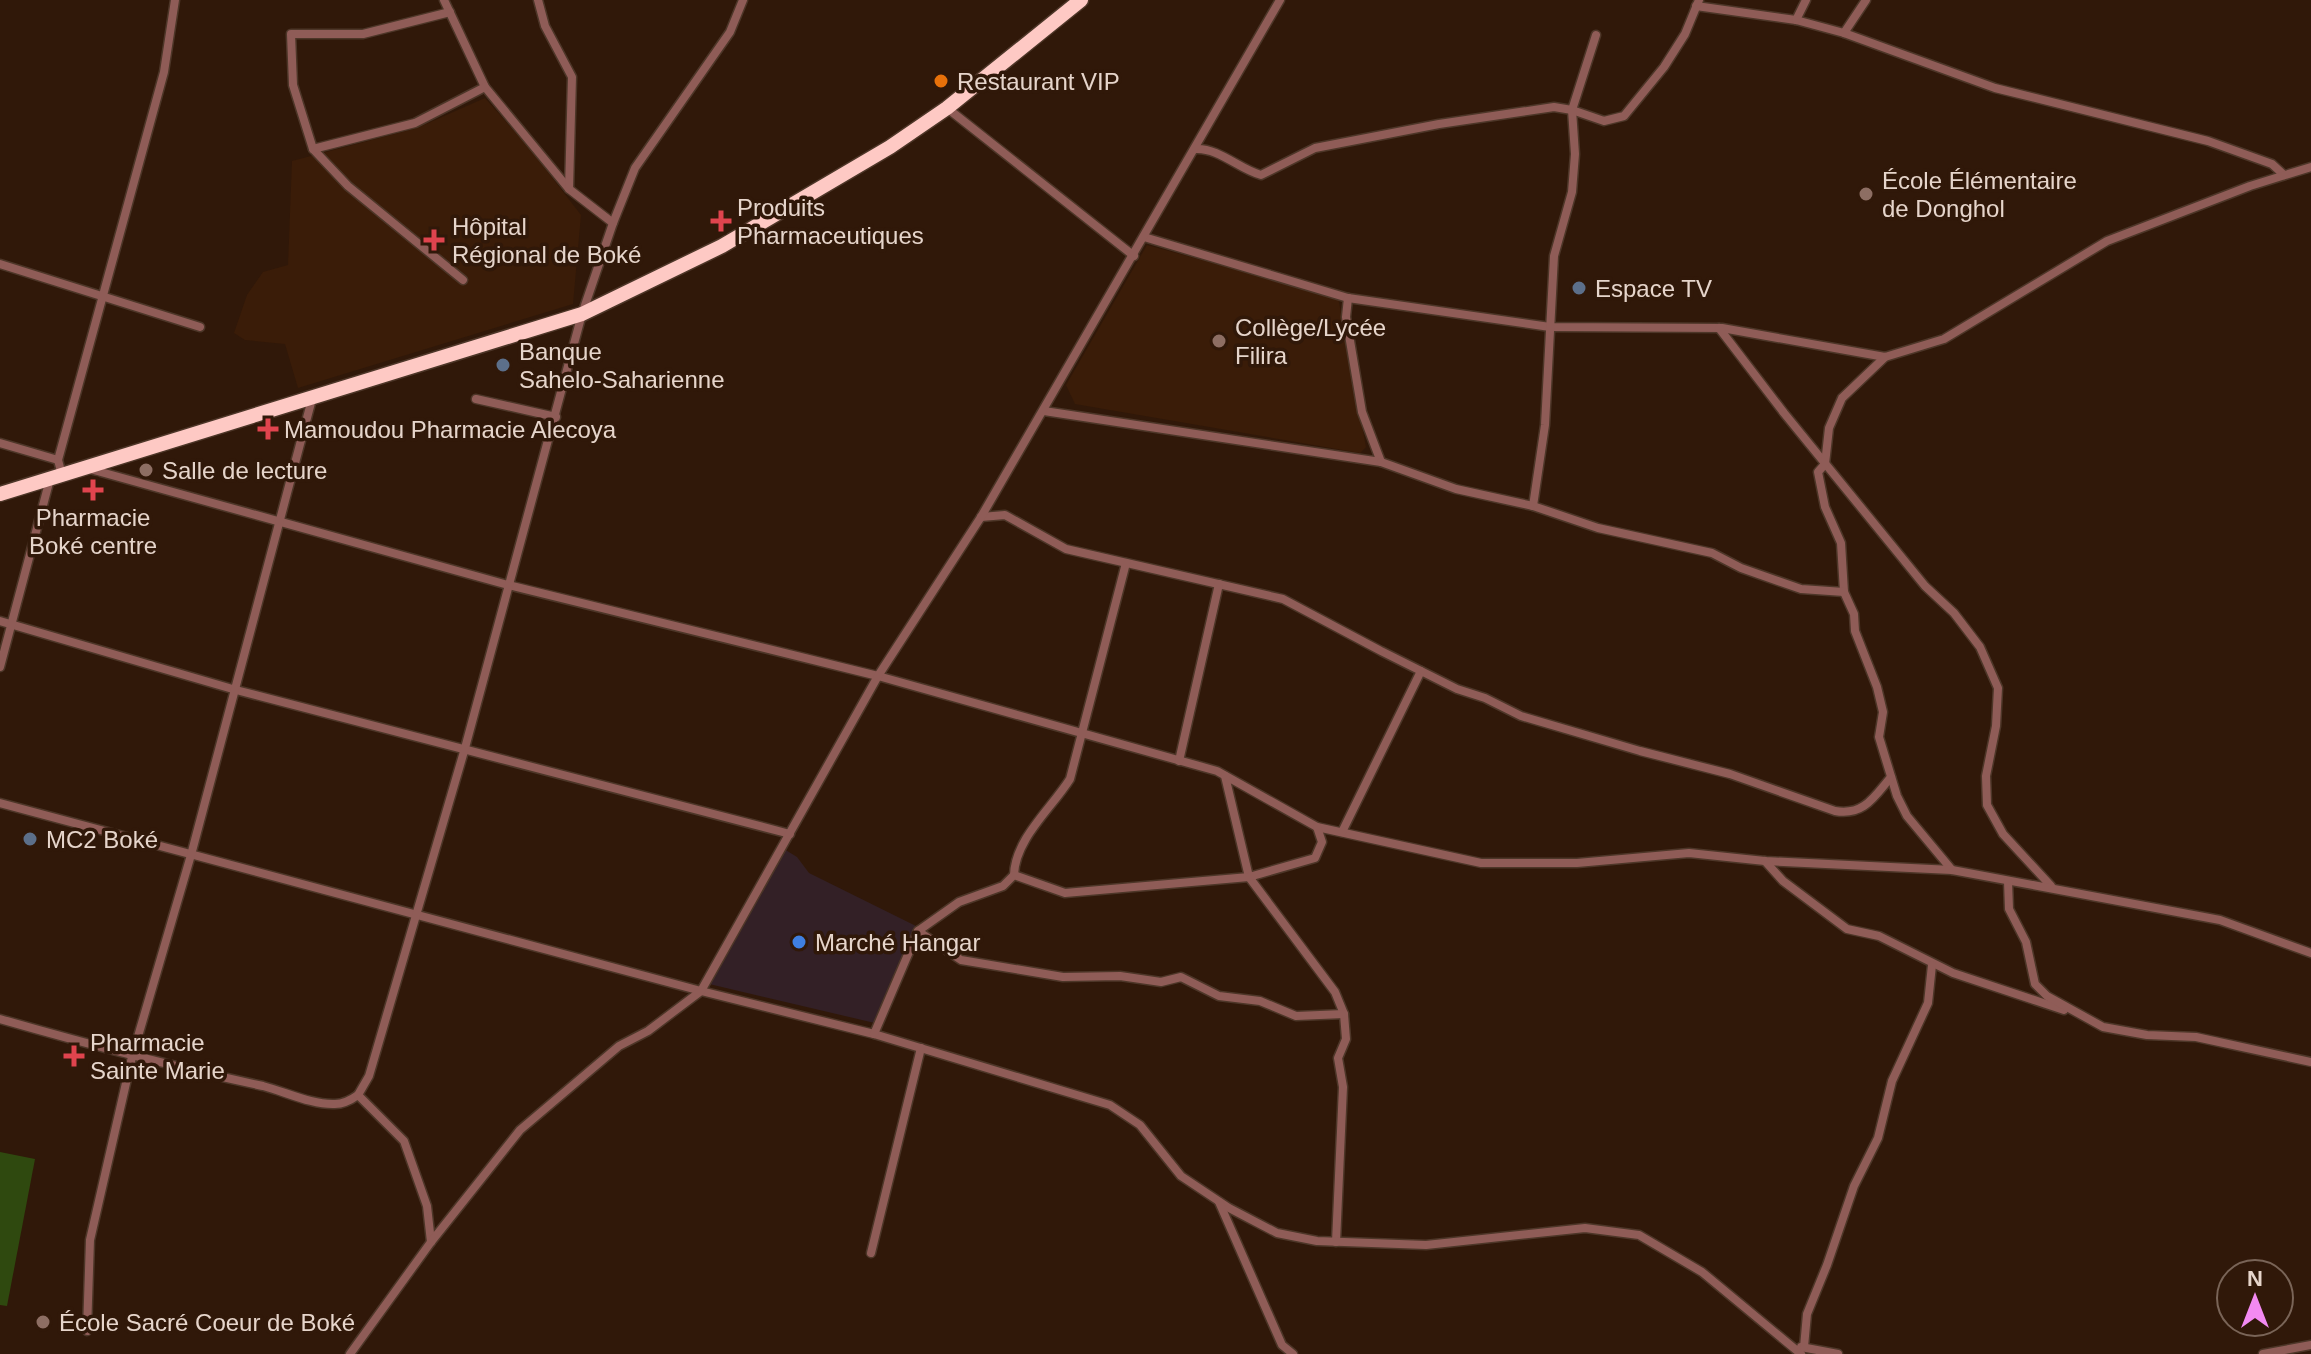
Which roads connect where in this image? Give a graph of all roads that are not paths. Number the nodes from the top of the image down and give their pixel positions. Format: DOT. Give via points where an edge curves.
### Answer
graph roads {
  1 [pos="175,0"];
  2 [pos="444,0"];
  3 [pos="538,0"];
  4 [pos="743,0"];
  5 [pos="1081,0"];
  6 [pos="1806,0"];
  7 [pos="1866,0"];
  8 [pos="1279,1"];
  9 [pos="1698,3"];
  10 [pos="450,12"];
  11 [pos="1796,20"];
  12 [pos="1844,33"];
  13 [pos="1596,35"];
  14 [pos="485,87"];
  15 [pos="947,108"];
  16 [pos="1572,110"];
  17 [pos="313,149"];
  18 [pos="1196,149"];
  19 [pos="2311,167"];
  20 [pos="2284,175"];
  21 [pos="569,189"];
  22 [pos="613,223"];
  23 [pos="1144,237"];
  24 [pos="1134,256"];
  25 [pos="0,264"];
  26 [pos="463,280"];
  27 [pos="102,297"];
  28 [pos="1348,298"];
  29 [pos="582,314"];
  30 [pos="200,327"];
  31 [pos="1550,327"];
  32 [pos="1719,328"];
  33 [pos="1885,357"];
  34 [pos="312,399"];
  35 [pos="476,399"];
  36 [pos="1044,411"];
  37 [pos="556,417"];
  38 [pos="0,443"];
  39 [pos="58,460"];
  40 [pos="1381,462"];
  41 [pos="1825,464"];
  42 [pos="88,468"];
  43 [pos="56,477"];
  44 [pos="0,494"];
  45 [pos="1533,506"];
  46 [pos="981,517"];
  47 [pos="278,520"];
  48 [pos="1126,563"];
  49 [pos="1219,584"];
  50 [pos="508,585"];
  51 [pos="1844,592"];
  52 [pos="0,621"];
  53 [pos="11,624"];
  54 [pos="0,667"];
  55 [pos="1421,671"];
  56 [pos="878,676"];
  57 [pos="236,690"];
  58 [pos="1083,735"];
  59 [pos="465,748"];
  60 [pos="1179,761"];
  61 [pos="1225,776"];
  62 [pos="1891,777"];
  63 [pos="0,803"];
  64 [pos="1317,827"];
  65 [pos="1342,832"];
  66 [pos="790,834"];
  67 [pos="191,855"];
  68 [pos="1765,861"];
  69 [pos="1952,870"];
  70 [pos="1014,875"];
  71 [pos="1249,877"];
  72 [pos="2008,881"];
  73 [pos="2052,887"];
  74 [pos="415,916"];
  75 [pos="918,931"];
  76 [pos="2311,953"];
  77 [pos="1932,965"];
  78 [pos="701,991"];
  79 [pos="1344,1014"];
  80 [pos="2081,1016"];
  81 [pos="0,1019"];
  82 [pos="874,1034"];
  83 [pos="921,1048"];
  84 [pos="132,1057"];
  85 [pos="2311,1062"];
  86 [pos="358,1095"];
  87 [pos="1219,1201"];
  88 [pos="431,1242"];
  89 [pos="1336,1242"];
  90 [pos="871,1253"];
  91 [pos="87,1331"];
  92 [pos="2311,1345"];
  93 [pos="1802,1351"];
  94 [pos="350,1354"];
  95 [pos="1293,1354"];
  96 [pos="1838,1354"];
  97 [pos="2263,1354"];
  1 -- 27 [label="street" via="164,72"];
  2 -- 10 [label="street"];
  3 -- 21 [label="street" via="545,26 572,77"];
  4 -- 22 [label="street" via="730,32 635,168"];
  5 -- 15 [label="highway"];
  6 -- 11 [label="street"];
  7 -- 12 [label="street"];
  8 -- 18 [label="street"];
  9 -- 11 [label="street"];
  9 -- 16 [label="street" via="1678,45 1624,116 1604,121"];
  10 -- 14 [label="street"];
  10 -- 17 [label="street" via="363,34 291,34 293,85"];
  11 -- 12 [label="street"];
  12 -- 20 [label="street" via="1995,88 2208,141 2272,164"];
  13 -- 16 [label="street"];
  14 -- 17 [label="street" via="415,123"];
  14 -- 21 [label="street"];
  15 -- 24 [label="street"];
  15 -- 29 [label="highway" via="722,246"];
  16 -- 18 [label="street" via="1554,107 1439,124 1315,148 1261,175 1206,148"];
  16 -- 31 [label="street" via="1572,192 1554,256"];
  17 -- 26 [label="street" via="348,186"];
  18 -- 23 [label="street"];
  19 -- 20 [label="street"];
  20 -- 33 [label="street" via="2107,241 1944,339"];
  21 -- 22 [label="street"];
  22 -- 29 [label="street"];
  23 -- 24 [label="street"];
  23 -- 28 [label="street"];
  24 -- 36 [label="street"];
  25 -- 27 [label="street"];
  27 -- 30 [label="street"];
  27 -- 39 [label="street"];
  28 -- 31 [label="street"];
  28 -- 40 [label="street" via="1346,317 1362,412"];
  29 -- 34 [label="highway"];
  29 -- 37 [label="street"];
  31 -- 32 [label="street"];
  31 -- 45 [label="street" via="1545,425"];
  32 -- 33 [label="street"];
  32 -- 41 [label="street"];
  33 -- 41 [label="street" via="1842,398 1829,428"];
  34 -- 42 [label="highway"];
  34 -- 47 [label="street"];
  35 -- 37 [label="street"];
  36 -- 40 [label="street"];
  36 -- 46 [label="street"];
  37 -- 50 [label="street"];
  38 -- 39 [label="street"];
  39 -- 43 [label="street"];
  40 -- 45 [label="street" via="1456,489"];
  41 -- 51 [label="street" via="1818,472 1825,507 1841,543"];
  41 -- 73 [label="street" via="1980,647 1998,688 1987,805 2003,834"];
  42 -- 43 [label="highway"];
  42 -- 47 [label="street"];
  43 -- 44 [label="highway"];
  43 -- 53 [label="street"];
  45 -- 51 [label="street" via="1598,528 1712,553 1801,589"];
  46 -- 48 [label="street" via="1005,515 1066,549"];
  46 -- 56 [label="street"];
  47 -- 50 [label="street"];
  47 -- 57 [label="street"];
  48 -- 49 [label="street"];
  48 -- 58 [label="street"];
  49 -- 55 [label="street" via="1283,599"];
  49 -- 60 [label="street"];
  50 -- 56 [label="street"];
  50 -- 59 [label="street"];
  51 -- 62 [label="street" via="1877,687 1883,712 1879,737"];
  52 -- 53 [label="street"];
  53 -- 54 [label="street"];
  53 -- 57 [label="street"];
  55 -- 62 [label="street" via="1521,716 1730,774 1835,811 1849,813 1868,804"];
  55 -- 65 [label="street"];
  56 -- 58 [label="street"];
  56 -- 66 [label="street"];
  57 -- 59 [label="street"];
  57 -- 67 [label="street"];
  58 -- 60 [label="street"];
  58 -- 70 [label="street" via="1070,779 1014,859"];
  59 -- 66 [label="street"];
  59 -- 74 [label="street"];
  60 -- 61 [label="street"];
  61 -- 64 [label="street"];
  61 -- 71 [label="street"];
  62 -- 69 [label="street" via="1907,816"];
  63 -- 67 [label="street"];
  64 -- 65 [label="street"];
  64 -- 71 [label="street" via="1322,842 1315,858"];
  65 -- 68 [label="street" via="1481,863 1577,863 1689,853"];
  66 -- 78 [label="street"];
  67 -- 74 [label="street"];
  67 -- 84 [label="street"];
  68 -- 69 [label="street"];
  68 -- 77 [label="street" via="1847,929 1879,936"];
  69 -- 72 [label="street"];
  70 -- 71 [label="street" via="1065,893"];
  70 -- 75 [label="street" via="1003,886 959,902"];
  71 -- 79 [label="street" via="1335,992"];
  72 -- 73 [label="street"];
  72 -- 80 [label="street" via="2009,909 2026,942 2035,984"];
  73 -- 76 [label="street" via="2220,920"];
  74 -- 78 [label="street"];
  74 -- 86 [label="street" via="369,1076"];
  75 -- 79 [label="street" via="961,960 1063,977 1161,982 1181,977 1219,996 1260,1001 1296,1016"];
  75 -- 82 [label="street"];
  77 -- 80 [label="street"];
  77 -- 93 [label="street" via="1928,1003 1892,1081 1878,1138 1854,1186 1807,1314"];
  78 -- 82 [label="street"];
  78 -- 88 [label="street" via="619,1046 520,1130"];
  79 -- 89 [label="street" via="1346,1039 1338,1058 1343,1087"];
  80 -- 85 [label="street" via="2103,1027 2196,1037"];
  81 -- 84 [label="street"];
  82 -- 83 [label="street"];
  83 -- 87 [label="street" via="1110,1105 1140,1125 1181,1176"];
  83 -- 90 [label="street"];
  84 -- 86 [label="street" via="317,1101 336,1104"];
  84 -- 91 [label="street" via="90,1240"];
  86 -- 88 [label="street" via="404,1141 427,1206"];
  87 -- 89 [label="street" via="1277,1233"];
  87 -- 95 [label="street" via="1282,1345"];
  88 -- 94 [label="street"];
  89 -- 93 [label="street" via="1426,1245 1585,1228 1639,1235 1702,1272"];
  92 -- 97 [label="street"];
  93 -- 96 [label="street"];
}
